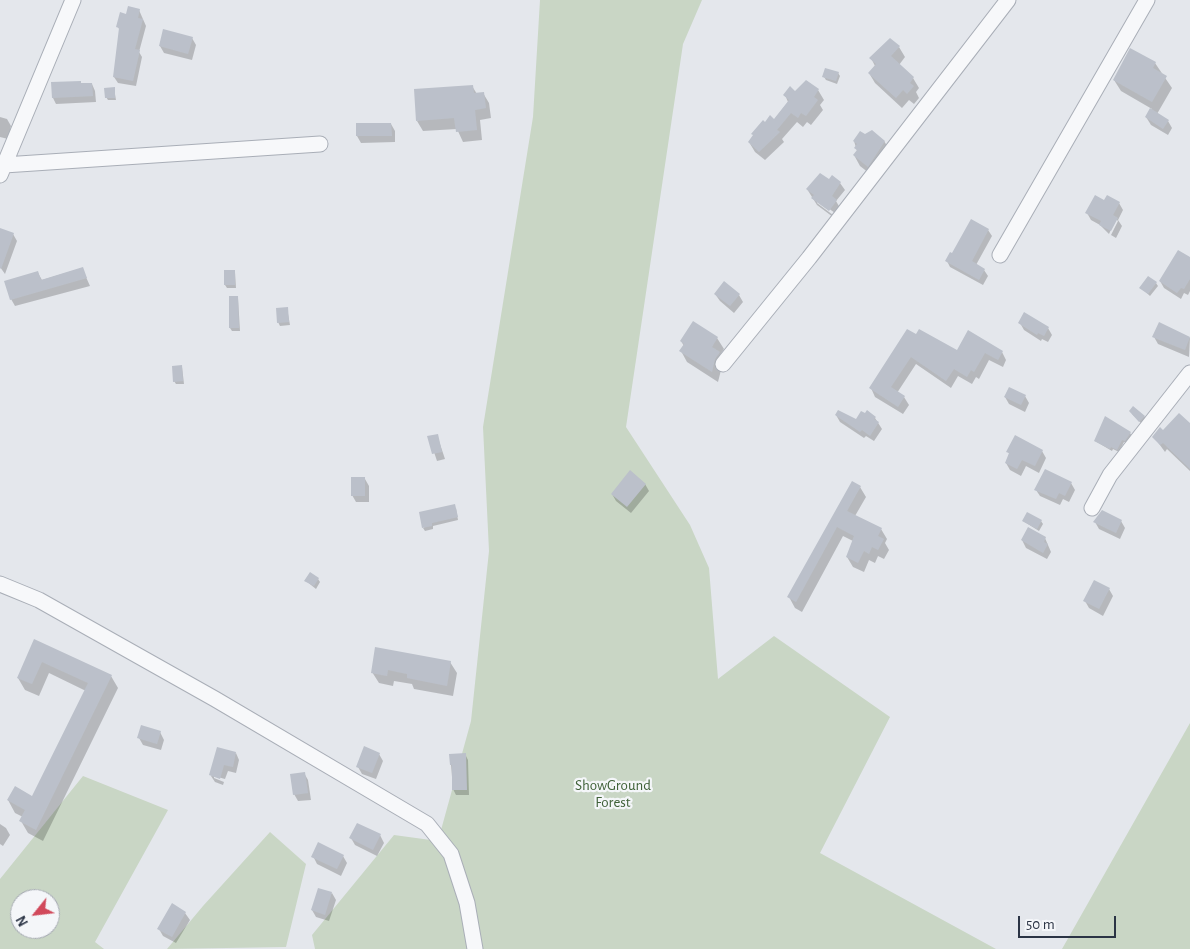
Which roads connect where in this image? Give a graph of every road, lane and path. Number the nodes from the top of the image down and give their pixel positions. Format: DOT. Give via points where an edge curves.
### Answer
graph roads {
  1 [pos="73,0"];
  2 [pos="1008,0"];
  3 [pos="1147,0"];
  4 [pos="320,144"];
  5 [pos="2,170"];
  6 [pos="1000,255"];
  7 [pos="724,364"];
  8 [pos="1190,373"];
  9 [pos="1092,508"];
  10 [pos="0,584"];
  11 [pos="475,949"];
  1 -- 5 [label="street"];
  2 -- 7 [label="street"];
  3 -- 6 [label="street"];
  4 -- 5 [label="street"];
  8 -- 9 [label="street" via="1110,475"];
  10 -- 11 [label="street" via="73,619 427,824 451,854 467,903"];
}
